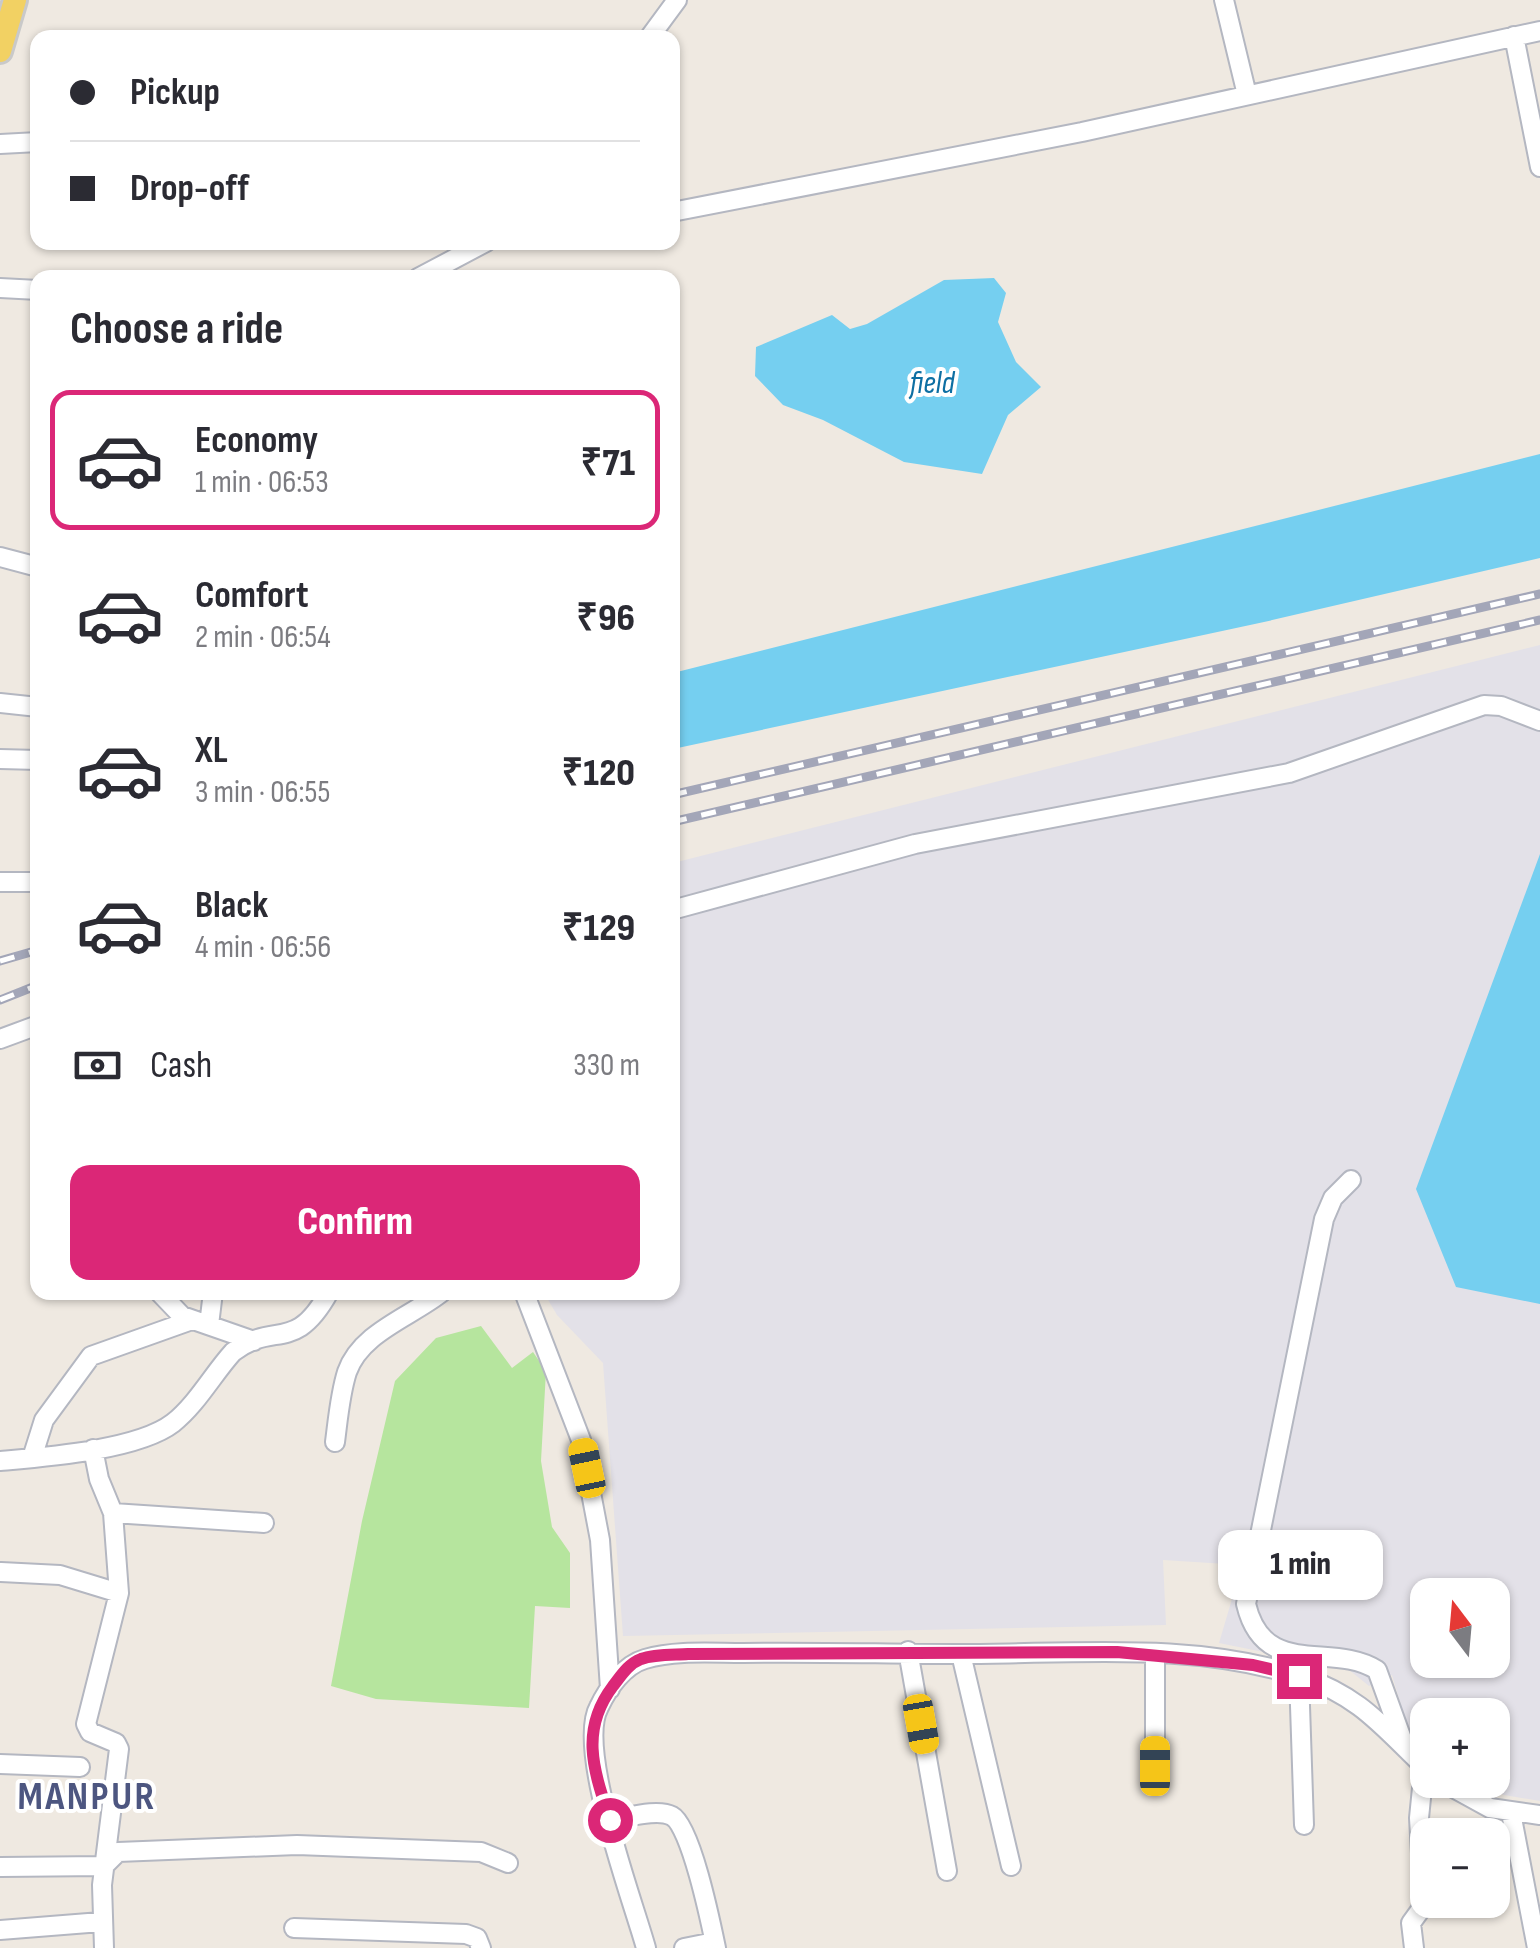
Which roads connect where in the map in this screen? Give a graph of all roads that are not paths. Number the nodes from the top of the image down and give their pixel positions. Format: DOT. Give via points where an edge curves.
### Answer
graph roads {
  1 [pos="15,0"];
  2 [pos="676,0"];
  3 [pos="1224,0"];
  4 [pos="655,30"];
  5 [pos="1540,30"];
  6 [pos="1514,36"];
  7 [pos="0,51"];
  8 [pos="1247,95"];
  9 [pos="30,142"];
  10 [pos="0,144"];
  11 [pos="1540,167"];
  12 [pos="680,210"];
  13 [pos="471,250"];
  14 [pos="433,270"];
  15 [pos="0,288"];
  16 [pos="30,290"];
  17 [pos="0,557"];
  18 [pos="30,565"];
  19 [pos="0,703"];
  20 [pos="30,706"];
  21 [pos="1540,721"];
  22 [pos="0,759"];
  23 [pos="30,760"];
  24 [pos="0,882"];
  25 [pos="30,882"];
  26 [pos="680,908"];
  27 [pos="30,1028"];
  28 [pos="0,1040"];
  29 [pos="1351,1180"];
  30 [pos="166,1300"];
  31 [pos="210,1300"];
  32 [pos="323,1300"];
  33 [pos="430,1300"];
  34 [pos="527,1300"];
  35 [pos="201,1322"];
  36 [pos="254,1341"];
  37 [pos="335,1442"];
  38 [pos="93,1449"];
  39 [pos="32,1458"];
  40 [pos="0,1461"];
  41 [pos="113,1513"];
  42 [pos="264,1523"];
  43 [pos="1,1572"];
  44 [pos="119,1592"];
  45 [pos="908,1651"];
  46 [pos="961,1654"];
  47 [pos="1155,1654"];
  48 [pos="1299,1676"];
  49 [pos="610,1690"];
  50 [pos="1404,1744"];
  51 [pos="1410,1751"];
  52 [pos="0,1764"];
  53 [pos="80,1766"];
  54 [pos="1155,1766"];
  55 [pos="1422,1798"];
  56 [pos="1466,1798"];
  57 [pos="1511,1813"];
  58 [pos="1540,1815"];
  59 [pos="610,1820"];
  60 [pos="1304,1825"];
  61 [pos="508,1863"];
  62 [pos="104,1866"];
  63 [pos="1011,1866"];
  64 [pos="0,1867"];
  65 [pos="947,1871"];
  66 [pos="101,1922"];
  67 [pos="294,1928"];
  68 [pos="0,1930"];
  69 [pos="715,1945"];
  70 [pos="104,1948"];
  71 [pos="481,1948"];
  72 [pos="646,1948"];
  73 [pos="684,1948"];
  74 [pos="1414,1948"];
  75 [pos="1537,1948"];
  1 -- 7 [label="main road"];
  2 -- 4 [label="street"];
  3 -- 8 [label="street"];
  5 -- 6 [label="street"];
  6 -- 8 [label="street"];
  6 -- 11 [label="street"];
  8 -- 12 [label="street"];
  9 -- 10 [label="street"];
  13 -- 14 [label="street"];
  15 -- 16 [label="street"];
  17 -- 18 [label="street"];
  19 -- 20 [label="street"];
  21 -- 26 [label="street" via="1484,705 1289,773 915,844"];
  22 -- 23 [label="street"];
  24 -- 25 [label="street"];
  27 -- 28 [label="street"];
  29 -- 50 [label="street" via="1324,1219 1246,1604 1259,1634 1282,1650 1377,1670"];
  30 -- 35 [label="street" via="174,1311"];
  31 -- 35 [label="street"];
  32 -- 36 [label="street" via="305,1326"];
  33 -- 37 [label="street" via="355,1356"];
  34 -- 49 [label="street" via="567,1398 589,1477"];
  35 -- 36 [label="street"];
  35 -- 39 [label="street" via="91,1356 44,1420"];
  36 -- 38 [label="street" via="233,1352 172,1424"];
  38 -- 39 [label="street"];
  38 -- 41 [label="street"];
  39 -- 40 [label="street"];
  41 -- 42 [label="street"];
  41 -- 44 [label="street"];
  43 -- 44 [label="street" via="60,1575"];
  44 -- 62 [label="street" via="86,1724 118,1747"];
  45 -- 46 [label="street"];
  45 -- 49 [label="street" via="658,1656 626,1669"];
  45 -- 65 [label="street"];
  46 -- 47 [label="street"];
  46 -- 63 [label="street"];
  47 -- 48 [label="street"];
  47 -- 54 [label="street"];
  48 -- 50 [label="street" via="1351,1698"];
  48 -- 60 [label="street"];
  49 -- 59 [label="street" via="591,1741"];
  50 -- 51 [label="street"];
  52 -- 53 [label="street"];
  55 -- 74 [label="street" via="1424,1905 1411,1922"];
  56 -- 57 [label="street"];
  57 -- 58 [label="street"];
  57 -- 75 [label="street"];
  59 -- 69 [label="street" via="664,1814 679,1822"];
  59 -- 72 [label="street"];
  61 -- 62 [label="street" via="481,1852 252,1845 118,1852"];
  62 -- 64 [label="street"];
  62 -- 66 [label="street"];
  66 -- 68 [label="street"];
  66 -- 70 [label="street"];
  67 -- 71 [label="street" via="466,1934"];
  69 -- 73 [label="street"];
}
